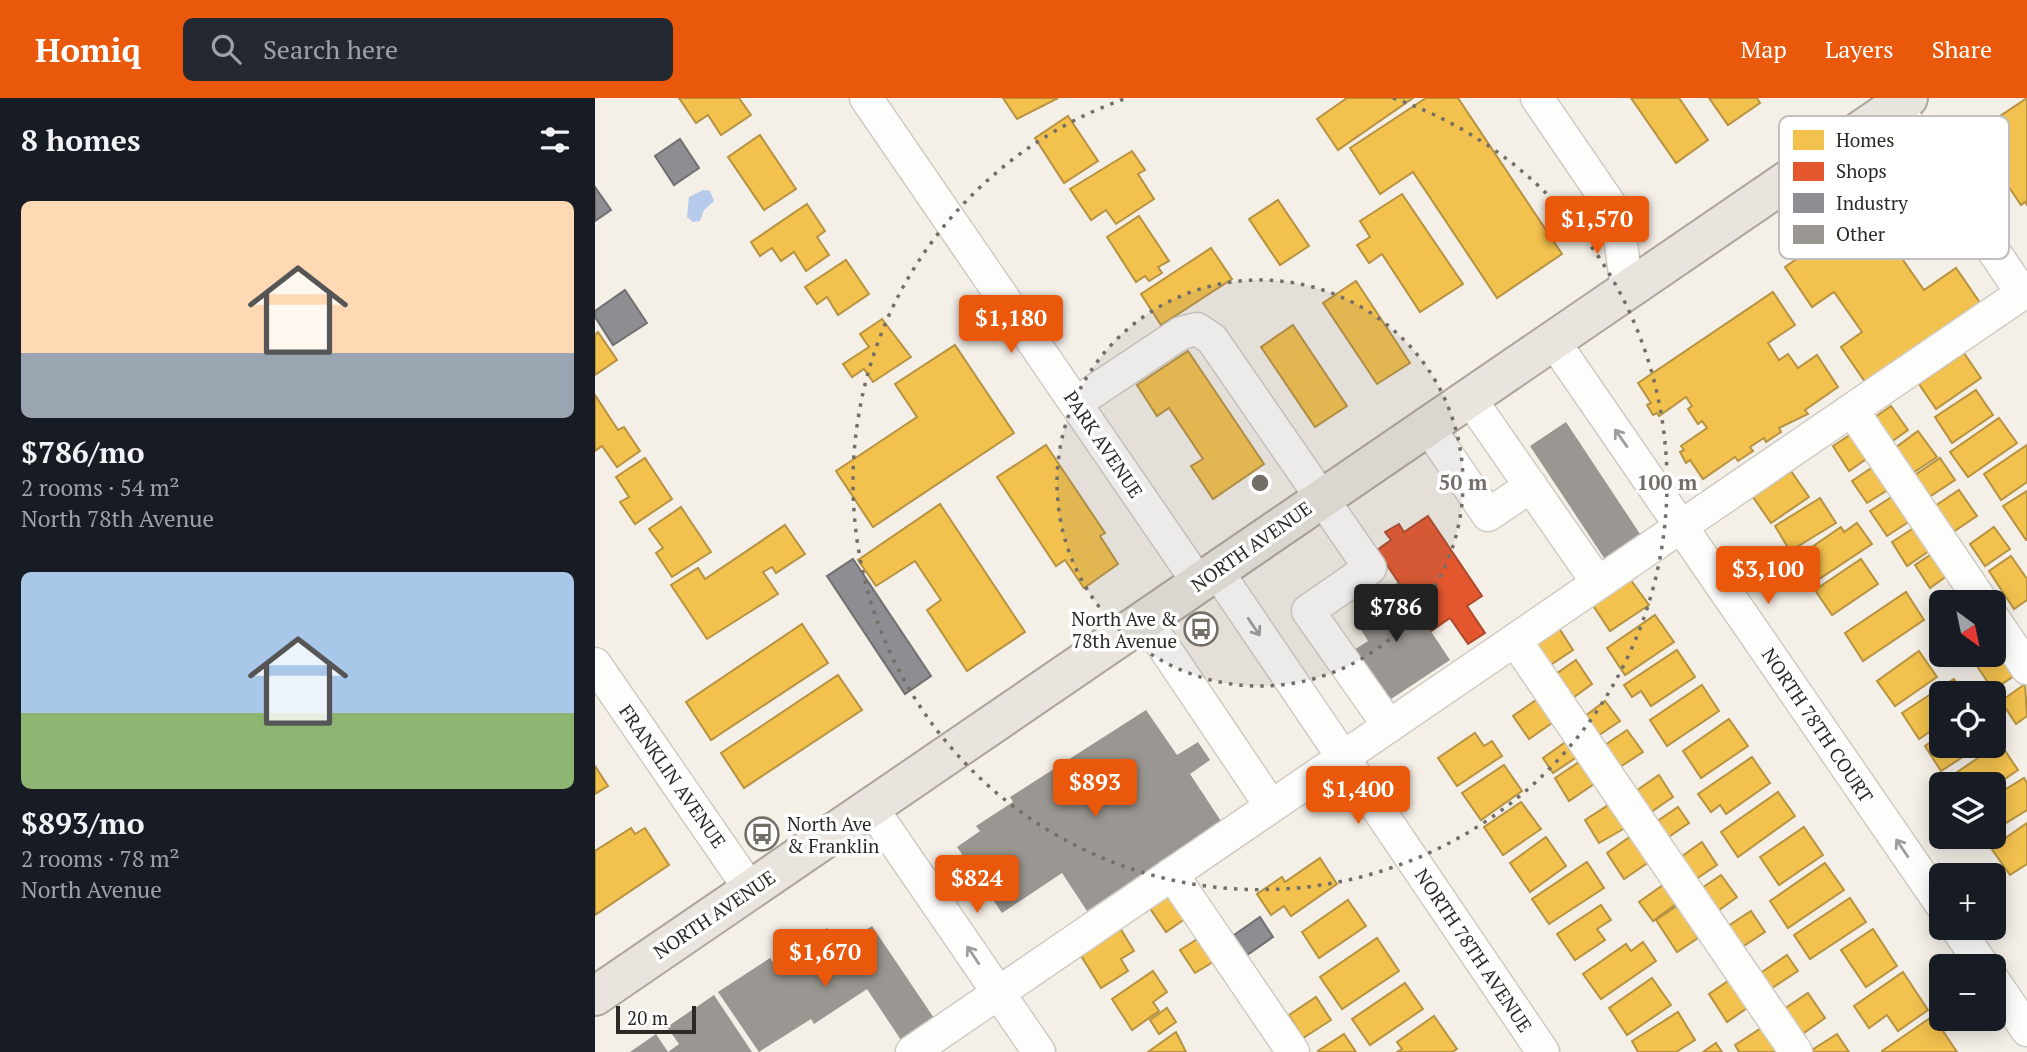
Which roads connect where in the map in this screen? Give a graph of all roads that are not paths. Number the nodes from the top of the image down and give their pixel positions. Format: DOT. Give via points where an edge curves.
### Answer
graph roads {
  1 [pos="866,98"];
  2 [pos="1537,98"];
  3 [pos="1902,102"];
  4 [pos="1881,116"];
  5 [pos="1779,185"];
  6 [pos="2004,259"];
  7 [pos="1627,288"];
  8 [pos="2025,292"];
  9 [pos="1552,339"];
  10 [pos="1468,396"];
  11 [pos="1076,403"];
  12 [pos="1851,410"];
  13 [pos="1427,425"];
  14 [pos="1531,486"];
  15 [pos="1322,497"];
  16 [pos="1681,526"];
  17 [pos="1207,576"];
  18 [pos="1598,583"];
  19 [pos="1974,590"];
  20 [pos="1145,619"];
  21 [pos="2006,637"];
  22 [pos="1515,640"];
  23 [pos="595,664"];
  24 [pos="2027,668"];
  25 [pos="1389,726"];
  26 [pos="1343,758"];
  27 [pos="1271,806"];
  28 [pos="871,807"];
  29 [pos="1172,874"];
  30 [pos="1929,887"];
  31 [pos="750,889"];
  32 [pos="998,993"];
  33 [pos="595,996"];
  34 [pos="2006,999"];
  35 [pos="2027,1030"];
  36 [pos="912,1052"];
  37 [pos="1039,1052"];
  38 [pos="1293,1052"];
  39 [pos="1543,1052"];
  40 [pos="1796,1052"];
  1 -- 11 [label="street, PARK AVENUE"];
  2 -- 7 [label="street" via="1617,215"];
  3 -- 4 [label="main road, NORTH AVENUE"];
  5 -- 7 [label="main road, NORTH AVENUE"];
  6 -- 8 [label="street"];
  7 -- 9 [label="main road, NORTH AVENUE"];
  8 -- 12 [label="street"];
  9 -- 10 [label="main road, NORTH AVENUE"];
  16 -- 9 [label="street, NORTH 78TH COURT, one-way"];
  10 -- 13 [label="main road, NORTH AVENUE"];
  10 -- 14 [label="street"];
  11 -- 15 [label="street" via="1161,344 1197,330 1212,339"];
  11 -- 17 [label="street, PARK AVENUE"];
  12 -- 16 [label="street"];
  12 -- 19 [label="street"];
  13 -- 14 [label="street" via="1488,515"];
  13 -- 15 [label="main road, NORTH AVENUE"];
  14 -- 18 [label="street"];
  15 -- 17 [label="main road, NORTH AVENUE"];
  15 -- 25 [label="street" via="1370,568 1308,611"];
  16 -- 18 [label="street"];
  30 -- 16 [label="street, NORTH 78TH COURT, one-way"];
  17 -- 20 [label="main road, NORTH AVENUE"];
  17 -- 26 [label="street, NORTH 78TH AVENUE, one-way"];
  18 -- 22 [label="street"];
  20 -- 27 [label="street"];
  20 -- 28 [label="main road, NORTH AVENUE"];
  21 -- 24 [label="street"];
  22 -- 25 [label="street"];
  22 -- 40 [label="street"];
  23 -- 31 [label="street, FRANKLIN AVENUE"];
  25 -- 26 [label="street"];
  26 -- 27 [label="street"];
  26 -- 39 [label="street, NORTH 78TH AVENUE"];
  27 -- 29 [label="street"];
  28 -- 31 [label="main road, NORTH AVENUE"];
  32 -- 28 [label="street, one-way"];
  29 -- 32 [label="street"];
  29 -- 38 [label="street"];
  31 -- 33 [label="main road, NORTH AVENUE"];
  32 -- 36 [label="street"];
  32 -- 37 [label="street"];
  34 -- 35 [label="street"];
}
